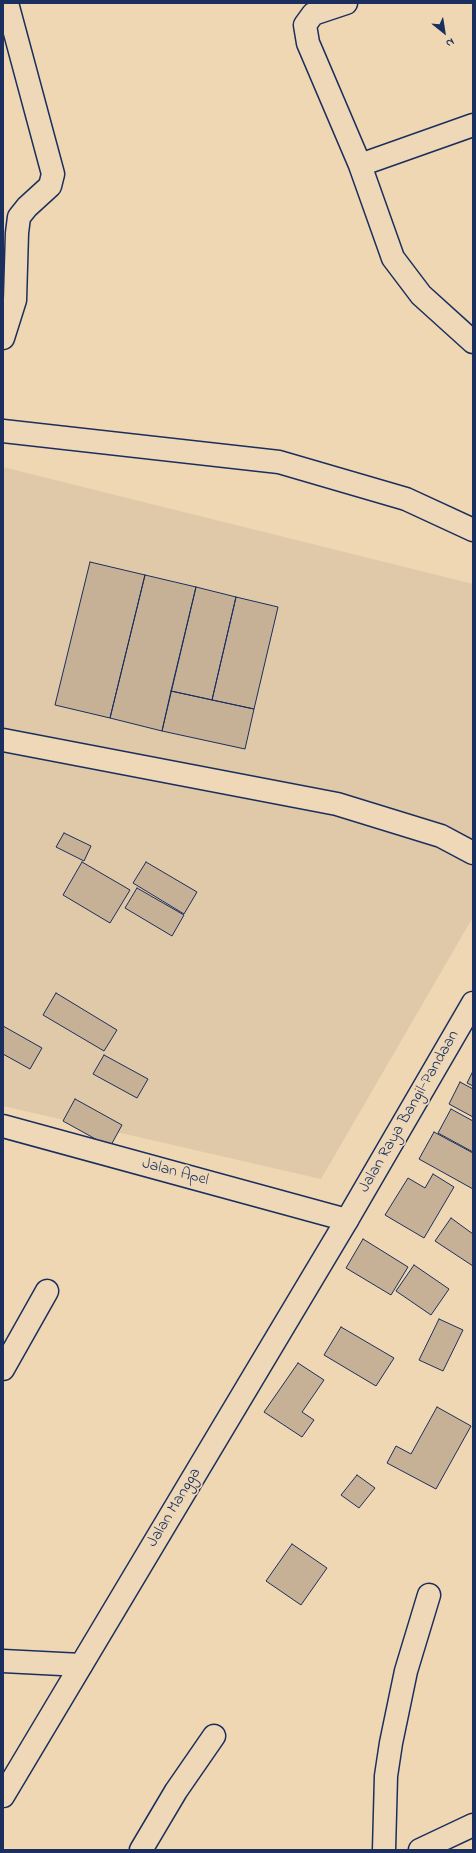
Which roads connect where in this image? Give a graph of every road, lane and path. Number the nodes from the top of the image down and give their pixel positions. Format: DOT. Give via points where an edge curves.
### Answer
graph roads {
  1 [pos="7,3"];
  2 [pos="346,3"];
  3 [pos="473,125"];
  4 [pos="360,165"];
  5 [pos="3,338"];
  6 [pos="473,342"];
  7 [pos="3,431"];
  8 [pos="473,530"];
  9 [pos="3,740"];
  10 [pos="473,853"];
  11 [pos="472,1007"];
  12 [pos="3,1126"];
  13 [pos="348,1220"];
  14 [pos="47,1291"];
  15 [pos="3,1369"];
  16 [pos="429,1595"];
  17 [pos="3,1662"];
  18 [pos="81,1665"];
  19 [pos="214,1736"];
  20 [pos="3,1796"];
  21 [pos="473,1825"];
  22 [pos="142,1850"];
  23 [pos="384,1850"];
  24 [pos="420,1850"];
  1 -- 5 [label="street" via="53,174 50,186 19,217 15,300"];
  2 -- 4 [label="street" via="313,14 305,25 308,44"];
  3 -- 4 [label="street"];
  4 -- 6 [label="street" via="393,258 421,295"];
  7 -- 8 [label="street" via="279,462 406,499"];
  9 -- 10 [label="street" via="337,804 441,836"];
  11 -- 13 [label="street, Jalan Raya Bangil-Pandaan"];
  12 -- 13 [label="street, Jalan Apel"];
  13 -- 18 [label="street, Jalan Mangga"];
  14 -- 15 [label="street"];
  16 -- 23 [label="street" via="406,1671 394,1728 386,1776"];
  17 -- 18 [label="street"];
  18 -- 20 [label="street, Jalan Mangga"];
  19 -- 22 [label="street" via="176,1791"];
  21 -- 24 [label="street"];
}
